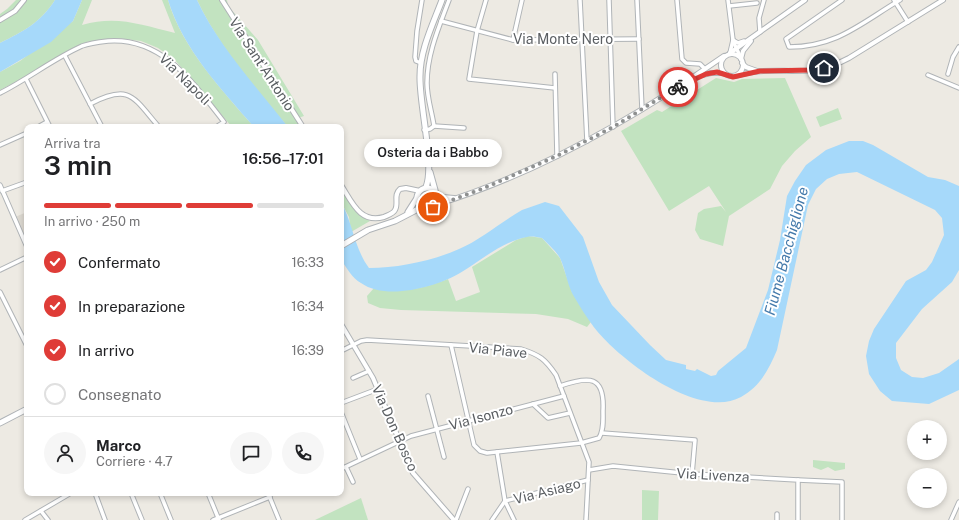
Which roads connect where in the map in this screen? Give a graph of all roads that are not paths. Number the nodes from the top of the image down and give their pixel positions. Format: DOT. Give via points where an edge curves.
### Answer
graph roads {
  1 [pos="24,0"];
  2 [pos="222,0"];
  3 [pos="422,0"];
  4 [pos="442,0"];
  5 [pos="449,0"];
  6 [pos="486,0"];
  7 [pos="522,0"];
  8 [pos="580,0"];
  9 [pos="609,0"];
  10 [pos="638,0"];
  11 [pos="677,0"];
  12 [pos="728,0"];
  13 [pos="764,0"];
  14 [pos="805,0"];
  15 [pos="842,0"];
  16 [pos="900,0"];
  17 [pos="943,0"];
  18 [pos="895,1"];
  19 [pos="757,3"];
  20 [pos="729,6"];
  21 [pos="0,20"];
  22 [pos="441,21"];
  23 [pos="908,22"];
  24 [pos="477,31"];
  25 [pos="760,32"];
  26 [pos="754,37"];
  27 [pos="639,39"];
  28 [pos="513,40"];
  29 [pos="582,40"];
  30 [pos="610,40"];
  31 [pos="733,40"];
  32 [pos="959,47"];
  33 [pos="737,48"];
  34 [pos="730,53"];
  35 [pos="65,56"];
  36 [pos="724,56"];
  37 [pos="741,60"];
  38 [pos="421,63"];
  39 [pos="705,69"];
  40 [pos="759,72"];
  41 [pos="724,73"];
  42 [pos="555,74"];
  43 [pos="948,74"];
  44 [pos="928,75"];
  45 [pos="736,76"];
  46 [pos="26,79"];
  47 [pos="690,80"];
  48 [pos="555,88"];
  49 [pos="959,88"];
  50 [pos="0,93"];
  51 [pos="90,104"];
  52 [pos="642,109"];
  53 [pos="432,120"];
  54 [pos="47,122"];
  55 [pos="423,122"];
  56 [pos="43,124"];
  57 [pos="100,124"];
  58 [pos="156,124"];
  59 [pos="221,124"];
  60 [pos="302,124"];
  61 [pos="434,126"];
  62 [pos="613,127"];
  63 [pos="464,128"];
  64 [pos="424,130"];
  65 [pos="24,134"];
  66 [pos="587,141"];
  67 [pos="0,145"];
  68 [pos="557,156"];
  69 [pos="430,172"];
  70 [pos="24,183"];
  71 [pos="0,185"];
  72 [pos="426,187"];
  73 [pos="344,188"];
  74 [pos="411,188"];
  75 [pos="2,191"];
  76 [pos="420,191"];
  77 [pos="436,192"];
  78 [pos="417,197"];
  79 [pos="454,198"];
  80 [pos="435,205"];
  81 [pos="422,207"];
  82 [pos="407,214"];
  83 [pos="24,240"];
  84 [pos="344,244"];
  85 [pos="24,258"];
  86 [pos="0,270"];
  87 [pos="0,292"];
  88 [pos="344,329"];
  89 [pos="24,340"];
  90 [pos="354,345"];
  91 [pos="451,345"];
  92 [pos="344,350"];
  93 [pos="369,371"];
  94 [pos="353,378"];
  95 [pos="560,386"];
  96 [pos="378,389"];
  97 [pos="428,396"];
  98 [pos="564,396"];
  99 [pos="344,402"];
  100 [pos="533,404"];
  101 [pos="24,411"];
  102 [pos="570,413"];
  103 [pos="344,420"];
  104 [pos="468,420"];
  105 [pos="0,423"];
  106 [pos="436,429"];
  107 [pos="602,433"];
  108 [pos="399,440"];
  109 [pos="581,443"];
  110 [pos="497,452"];
  111 [pos="444,457"];
  112 [pos="360,460"];
  113 [pos="346,467"];
  114 [pos="589,470"];
  115 [pos="692,474"];
  116 [pos="588,480"];
  117 [pos="798,480"];
  118 [pos="353,482"];
  119 [pos="468,489"];
  120 [pos="66,496"];
  121 [pos="96,496"];
  122 [pos="132,496"];
  123 [pos="161,496"];
  124 [pos="209,496"];
  125 [pos="270,498"];
  126 [pos="505,502"];
  127 [pos="959,502"];
  128 [pos="41,511"];
  129 [pos="458,512"];
  130 [pos="777,514"];
  131 [pos="450,515"];
  132 [pos="219,519"];
  133 [pos="26,520"];
  134 [pos="48,520"];
  135 [pos="105,520"];
  136 [pos="142,520"];
  137 [pos="171,520"];
  138 [pos="213,520"];
  139 [pos="279,520"];
  140 [pos="455,520"];
  141 [pos="492,520"];
  142 [pos="514,520"];
  143 [pos="586,520"];
  144 [pos="777,520"];
  145 [pos="798,520"];
  146 [pos="842,520"];
  147 [pos="951,520"];
  1 -- 21 [label="street" via="16,11"];
  2 -- 60 [label="street, Via Sant'Antonio"];
  3 -- 38 [label="street" via="416,57 417,62"];
  4 -- 38 [label="main road"];
  5 -- 22 [label="street"];
  6 -- 24 [label="street"];
  7 -- 28 [label="street"];
  8 -- 29 [label="street"];
  9 -- 30 [label="street"];
  10 -- 27 [label="street"];
  11 -- 39 [label="street" via="682,59 686,63 700,64"];
  12 -- 20 [label="street"];
  13 -- 25 [label="street" via="759,18"];
  14 -- 25 [label="street"];
  15 -- 18 [label="street" via="786,39 789,46 802,47 834,40"];
  16 -- 18 [label="street"];
  17 -- 23 [label="street"];
  18 -- 23 [label="street"];
  19 -- 20 [label="street"];
  20 -- 31 [label="street"];
  22 -- 24 [label="street, Via Monte Nero"];
  22 -- 53 [label="street" via="433,45 428,78"];
  23 -- 40 [label="street" via="837,64 813,70"];
  24 -- 28 [label="street, Via Monte Nero"];
  24 -- 48 [label="street" via="469,79"];
  25 -- 26 [label="street"];
  26 -- 31 [label="street" via="740,43"];
  26 -- 33 [label="street"];
  26 -- 37 [label="street" via="743,51"];
  27 -- 30 [label="street, Via Monte Nero"];
  27 -- 52 [label="street"];
  28 -- 29 [label="street, Via Monte Nero"];
  29 -- 30 [label="street, Via Monte Nero"];
  29 -- 66 [label="street"];
  30 -- 62 [label="street"];
  31 -- 33 [label="street"];
  31 -- 34 [label="street"];
  32 -- 43 [label="street"];
  33 -- 34 [label="street"];
  33 -- 37 [label="street"];
  34 -- 36 [label="street"];
  34 -- 37 [label="street" via="737,54"];
  35 -- 46 [label="street, Via Napoli"];
  35 -- 51 [label="street"];
  35 -- 59 [label="street, Via Napoli" via="87,45 116,41 140,44 157,51 172,61 201,93 224,122"];
  36 -- 39 [label="street"];
  36 -- 41 [label="street"];
  37 -- 40 [label="street" via="749,69"];
  37 -- 45 [label="street" via="741,71"];
  38 -- 55 [label="main road"];
  39 -- 47 [label="street"];
  40 -- 45 [label="street"];
  41 -- 45 [label="street" via="730,77"];
  41 -- 47 [label="street" via="706,74"];
  42 -- 48 [label="street"];
  44 -- 49 [label="street"];
  46 -- 50 [label="street, Via Napoli"];
  46 -- 54 [label="street"];
  47 -- 52 [label="street"];
  48 -- 68 [label="street"];
  51 -- 57 [label="street"];
  51 -- 58 [label="street" via="115,93 128,94"];
  52 -- 62 [label="street"];
  53 -- 55 [label="street"];
  53 -- 61 [label="street"];
  54 -- 56 [label="street"];
  55 -- 64 [label="main road"];
  61 -- 63 [label="street"];
  61 -- 64 [label="street"];
  62 -- 66 [label="street"];
  64 -- 69 [label="main road"];
  65 -- 67 [label="street"];
  66 -- 68 [label="street"];
  68 -- 79 [label="street" via="482,189"];
  69 -- 72 [label="main road"];
  69 -- 77 [label="main road"];
  70 -- 75 [label="street"];
  71 -- 75 [label="street"];
  72 -- 76 [label="main road"];
  72 -- 77 [label="main road"];
  73 -- 74 [label="street" via="359,211 372,219 392,213 395,209 397,191"];
  74 -- 76 [label="street"];
  74 -- 78 [label="street"];
  75 -- 83 [label="street"];
  76 -- 78 [label="main road"];
  77 -- 79 [label="street" via="443,197"];
  77 -- 80 [label="main road" via="438,199"];
  78 -- 81 [label="main road"];
  78 -- 82 [label="main road"];
  79 -- 80 [label="street"];
  80 -- 81 [label="main road"];
  81 -- 82 [label="main road"];
  82 -- 84 [label="main road" via="368,230"];
  85 -- 86 [label="street"];
  87 -- 89 [label="street"];
  88 -- 90 [label="street, Via Don Bosco"];
  90 -- 91 [label="street, Via Piave" via="367,340"];
  90 -- 92 [label="street, Via Piave"];
  90 -- 93 [label="street, Via Don Bosco"];
  91 -- 95 [label="street, Via Piave" via="521,349 537,354 547,363"];
  91 -- 104 [label="street"];
  93 -- 94 [label="street, Via Don Bosco"];
  93 -- 96 [label="street, Via Don Bosco"];
  95 -- 98 [label="street, Via Piave"];
  95 -- 107 [label="street" via="585,379 592,380 600,386 603,395"];
  96 -- 99 [label="street"];
  96 -- 108 [label="street, Via Don Bosco"];
  97 -- 106 [label="street"];
  98 -- 100 [label="street, Via Isonzo"];
  98 -- 102 [label="street, Via Piave"];
  100 -- 102 [label="street" via="548,418"];
  100 -- 104 [label="street, Via Isonzo"];
  101 -- 105 [label="main road"];
  102 -- 109 [label="street, Via Piave"];
  103 -- 112 [label="street"];
  104 -- 106 [label="street, Via Isonzo"];
  104 -- 110 [label="street" via="474,444 480,451"];
  106 -- 108 [label="street, Via Isonzo"];
  106 -- 111 [label="street"];
  107 -- 109 [label="street" via="599,438"];
  107 -- 115 [label="street" via="695,440"];
  108 -- 112 [label="street, Via Isonzo"];
  108 -- 131 [label="street, Via Don Bosco" via="413,473"];
  109 -- 110 [label="street"];
  109 -- 114 [label="street, Via Piave" via="589,462"];
  110 -- 126 [label="street"];
  112 -- 113 [label="street, Via Isonzo"];
  113 -- 118 [label="street"];
  114 -- 115 [label="street, Via Livenza" via="613,466"];
  114 -- 116 [label="street, Via Piave"];
  115 -- 117 [label="street, Via Livenza"];
  116 -- 126 [label="street, Via Asiago"];
  116 -- 143 [label="street, Via Piave"];
  117 -- 145 [label="street"];
  117 -- 146 [label="street, Via Livenza" via="842,482"];
  119 -- 129 [label="street"];
  120 -- 128 [label="street"];
  121 -- 135 [label="street"];
  122 -- 136 [label="street"];
  123 -- 137 [label="street"];
  124 -- 132 [label="street"];
  125 -- 132 [label="street"];
  125 -- 139 [label="street"];
  126 -- 141 [label="street"];
  126 -- 142 [label="street"];
  127 -- 147 [label="street"];
  128 -- 133 [label="street"];
  128 -- 134 [label="street"];
  129 -- 131 [label="street"];
  129 -- 140 [label="street"];
  130 -- 144 [label="street"];
  131 -- 140 [label="street, Via Don Bosco"];
  132 -- 138 [label="street"];
}
